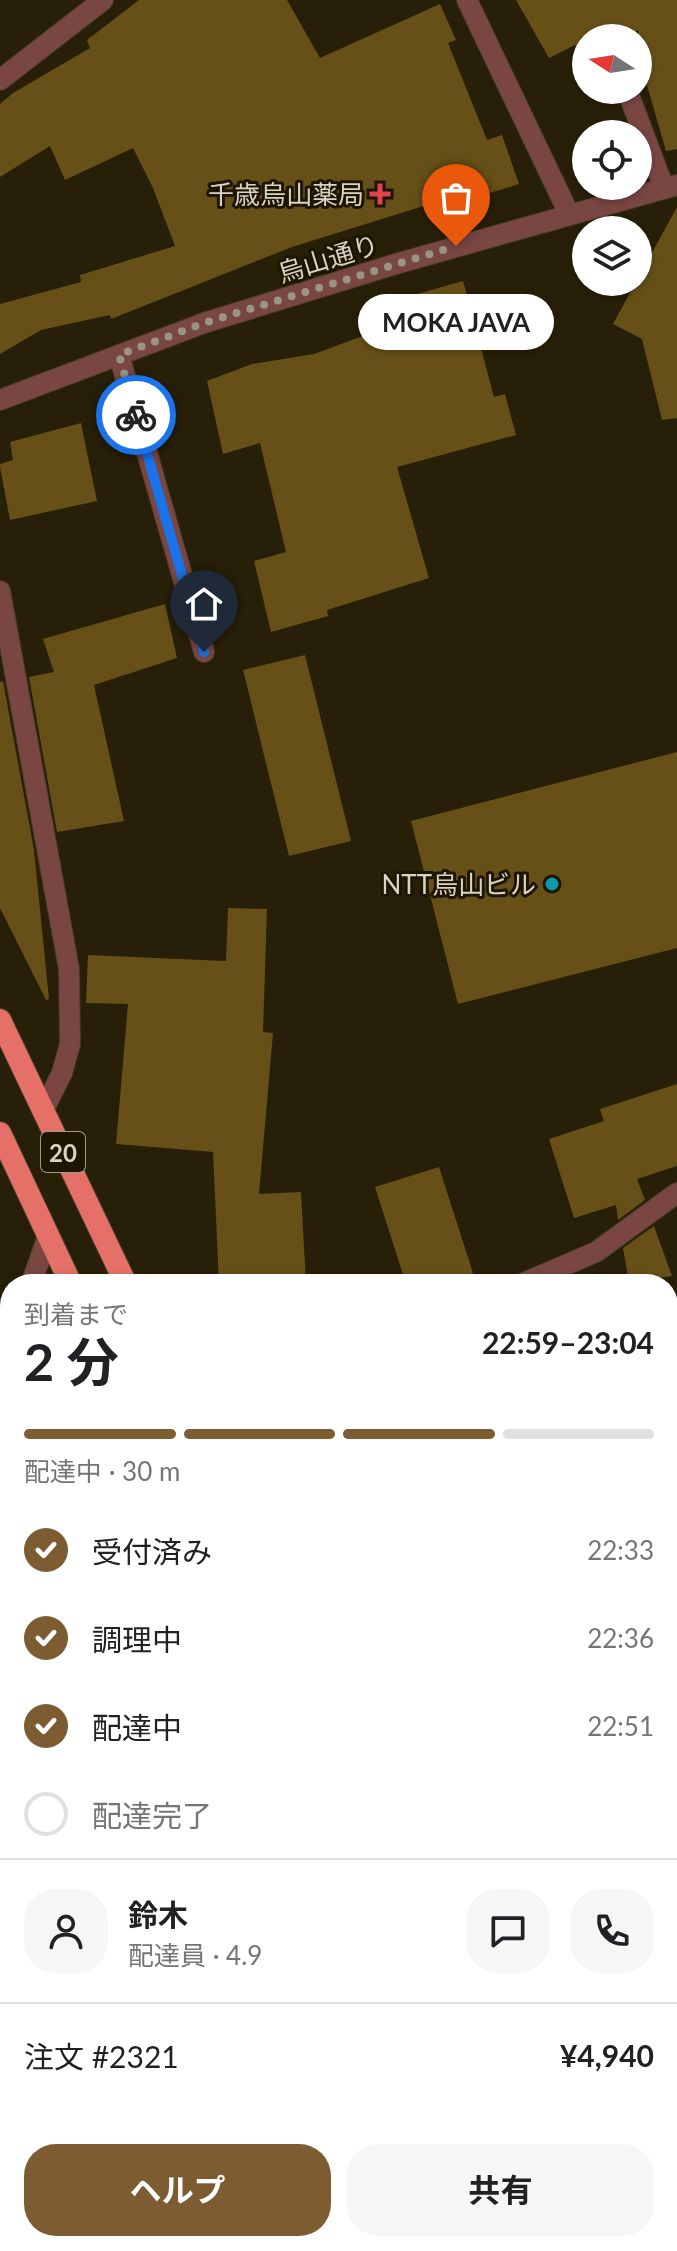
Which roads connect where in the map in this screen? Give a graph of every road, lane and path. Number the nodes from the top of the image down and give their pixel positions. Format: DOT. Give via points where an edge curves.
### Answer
graph roads {
  1 [pos="103,0"];
  2 [pos="467,0"];
  3 [pos="0,80"];
  4 [pos="633,104"];
  5 [pos="670,187"];
  6 [pos="569,214"];
  7 [pos="119,355"];
  8 [pos="1,398"];
  9 [pos="0,591"];
  10 [pos="204,652"];
  11 [pos="0,1020"];
  12 [pos="43,1111"];
  13 [pos="0,1133"];
  14 [pos="677,1193"];
  15 [pos="48,1236"];
  16 [pos="35,1274"];
  17 [pos="66,1274"];
  18 [pos="121,1274"];
  19 [pos="544,1274"];
  1 -- 3 [label="street"];
  2 -- 6 [label="street"];
  4 -- 5 [label="street"];
  5 -- 6 [label="street, 烏山通り"];
  6 -- 7 [label="street, 烏山通り" via="204,323"];
  7 -- 8 [label="street, 烏山通り"];
  7 -- 10 [label="street"];
  9 -- 12 [label="street" via="69,969 70,1044"];
  11 -- 12 [label="highway, 20"];
  12 -- 18 [label="highway, 20"];
  13 -- 15 [label="highway, 20"];
  14 -- 19 [label="street" via="596,1252"];
  15 -- 16 [label="street"];
  15 -- 17 [label="highway, 20"];
}
